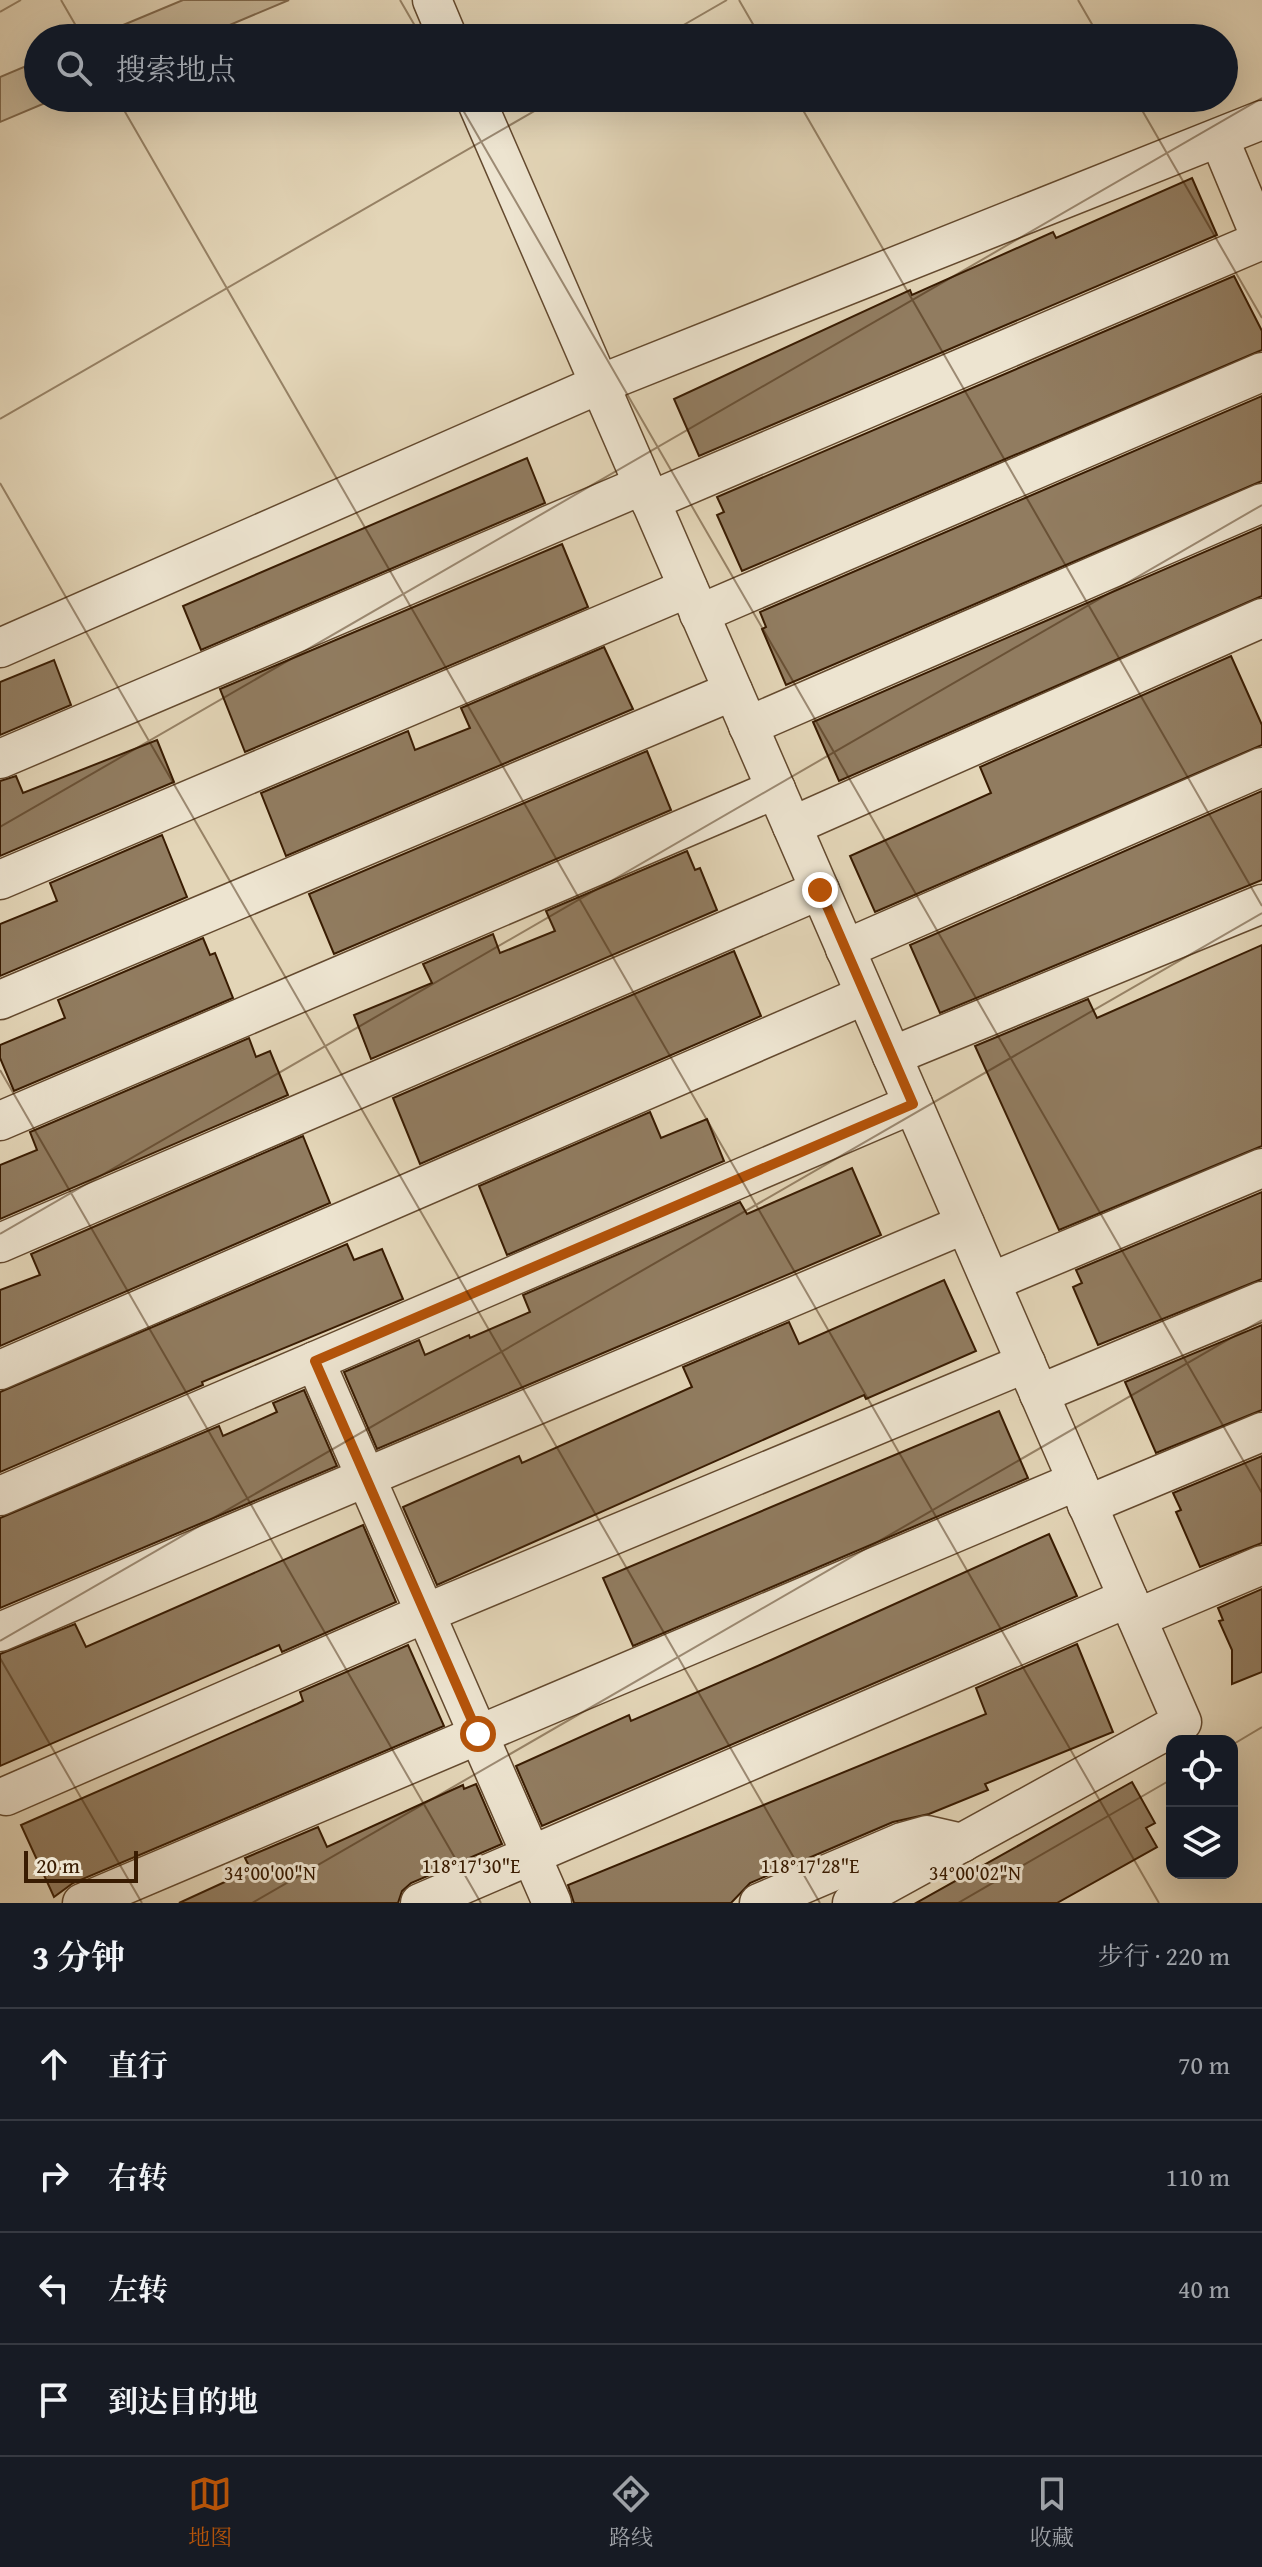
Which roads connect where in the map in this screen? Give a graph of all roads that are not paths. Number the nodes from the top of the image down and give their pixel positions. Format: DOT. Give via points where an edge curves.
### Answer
graph roads {
  1 [pos="432,0"];
  2 [pos="442,24"];
  3 [pos="481,112"];
  4 [pos="1262,120"];
  5 [pos="1219,138"];
  6 [pos="1262,240"];
  7 [pos="1262,372"];
  8 [pos="600,384"];
  9 [pos="646,493"];
  10 [pos="1262,503"];
  11 [pos="694,601"];
  12 [pos="1262,618"];
  13 [pos="0,648"];
  14 [pos="733,691"];
  15 [pos="748,726"];
  16 [pos="0,759"];
  17 [pos="1262,767"];
  18 [pos="776,789"];
  19 [pos="792,826"];
  20 [pos="0,880"];
  21 [pos="820,890"];
  22 [pos="1262,904"];
  23 [pos="845,949"];
  24 [pos="865,995"];
  25 [pos="0,1000"];
  26 [pos="892,1056"];
  27 [pos="913,1104"];
  28 [pos="0,1121"];
  29 [pos="1262,1168"];
  30 [pos="965,1224"];
  31 [pos="0,1243"];
  32 [pos="991,1282"];
  33 [pos="1262,1301"];
  34 [pos="315,1361"];
  35 [pos="0,1370"];
  36 [pos="1032,1379"];
  37 [pos="1262,1432"];
  38 [pos="366,1477"];
  39 [pos="1082,1493"];
  40 [pos="0,1496"];
  41 [pos="1262,1565"];
  42 [pos="1132,1608"];
  43 [pos="426,1613"];
  44 [pos="0,1632"];
  45 [pos="478,1734"];
  46 [pos="6,1796"];
  47 [pos="962,1843"];
  48 [pos="532,1855"];
  49 [pos="82,1903"];
  50 [pos="420,1903"];
  51 [pos="552,1903"];
  52 [pos="759,1903"];
  53 [pos="852,1903"];
  1 -- 2 [label="street"];
  3 -- 8 [label="street"];
  4 -- 5 [label="street"];
  5 -- 6 [label="street"];
  5 -- 8 [label="street"];
  6 -- 9 [label="street"];
  7 -- 11 [label="street"];
  8 -- 9 [label="street"];
  8 -- 13 [label="street"];
  9 -- 11 [label="street"];
  9 -- 16 [label="street"];
  10 -- 15 [label="street"];
  11 -- 14 [label="street"];
  11 -- 20 [label="street"];
  12 -- 19 [label="street"];
  14 -- 15 [label="street"];
  14 -- 25 [label="street"];
  15 -- 18 [label="street"];
  17 -- 23 [label="street"];
  18 -- 19 [label="street"];
  18 -- 28 [label="street"];
  19 -- 21 [label="street"];
  21 -- 23 [label="street"];
  21 -- 31 [label="street"];
  22 -- 26 [label="street"];
  23 -- 24 [label="street"];
  24 -- 26 [label="street"];
  24 -- 35 [label="street"];
  26 -- 27 [label="street"];
  27 -- 30 [label="street"];
  27 -- 34 [label="street"];
  29 -- 32 [label="street"];
  30 -- 32 [label="street"];
  30 -- 38 [label="street"];
  32 -- 36 [label="street"];
  33 -- 36 [label="street"];
  34 -- 38 [label="street"];
  34 -- 40 [label="street"];
  36 -- 39 [label="street"];
  36 -- 43 [label="street"];
  37 -- 39 [label="street"];
  38 -- 43 [label="street"];
  38 -- 44 [label="street"];
  39 -- 42 [label="street"];
  39 -- 45 [label="street"];
  41 -- 42 [label="street"];
  42 -- 47 [label="street" via="1182,1722"];
  42 -- 48 [label="street"];
  43 -- 45 [label="street"];
  43 -- 46 [label="street"];
  45 -- 48 [label="street"];
  45 -- 49 [label="street"];
  47 -- 52 [label="street" via="927,1835 902,1842"];
  47 -- 53 [label="street"];
  48 -- 50 [label="street"];
  48 -- 51 [label="street"];
}
